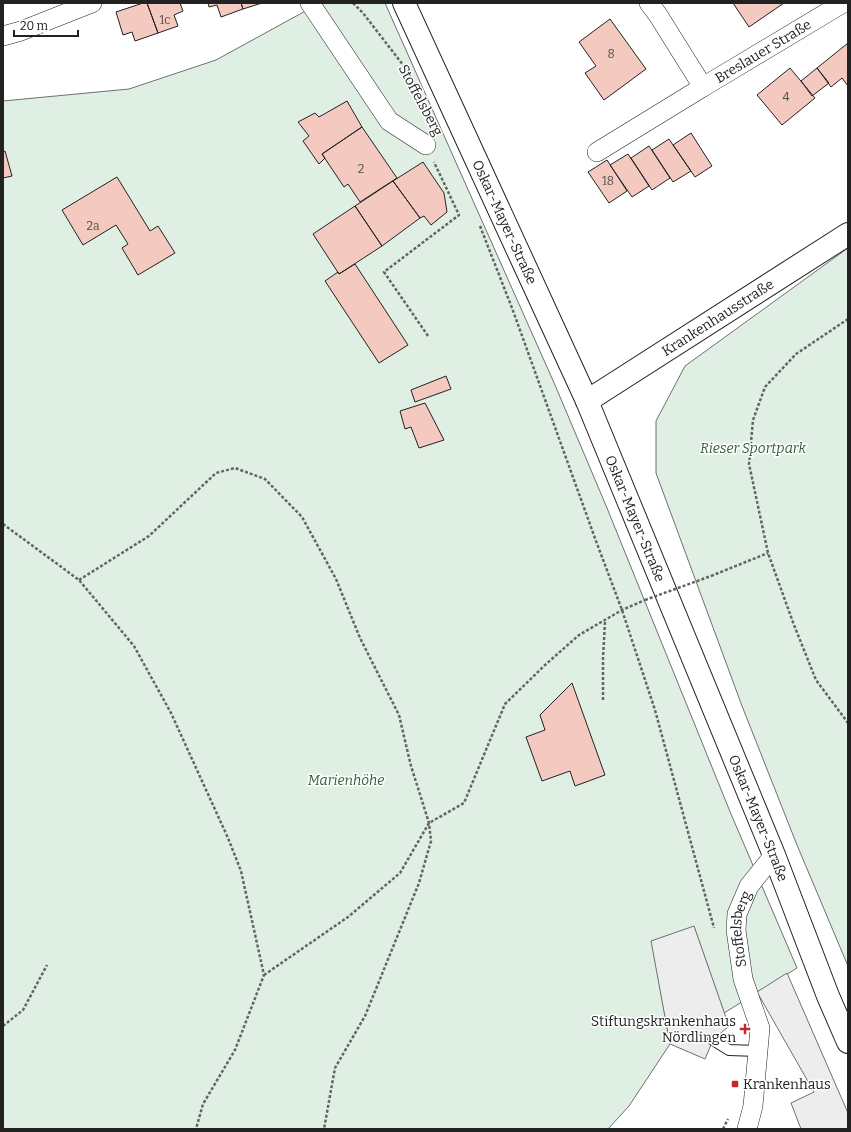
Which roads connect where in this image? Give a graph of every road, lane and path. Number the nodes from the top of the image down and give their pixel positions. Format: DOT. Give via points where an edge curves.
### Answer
graph roads {
  1 [pos="92,3"];
  2 [pos="310,3"];
  3 [pos="353,3"];
  4 [pos="404,3"];
  5 [pos="649,3"];
  6 [pos="843,3"];
  7 [pos="3,36"];
  8 [pos="703,87"];
  9 [pos="423,102"];
  10 [pos="426,145"];
  11 [pos="597,152"];
  12 [pos="479,221"];
  13 [pos="848,234"];
  14 [pos="848,319"];
  15 [pos="428,336"];
  16 [pos="587,400"];
  17 [pos="3,524"];
  18 [pos="768,554"];
  19 [pos="79,580"];
  20 [pos="622,610"];
  21 [pos="605,621"];
  22 [pos="603,700"];
  23 [pos="848,723"];
  24 [pos="429,823"];
  25 [pos="774,855"];
  26 [pos="716,935"];
  27 [pos="47,965"];
  28 [pos="264,975"];
  29 [pos="3,1026"];
  30 [pos="713,1040"];
  31 [pos="848,1042"];
  32 [pos="758,1051"];
  33 [pos="196,1129"];
  34 [pos="324,1129"];
  35 [pos="747,1129"];
  1 -- 7 [label="street"];
  2 -- 10 [label="street, Stoffelsberg" via="389,121"];
  3 -- 9 [label="path, Stoffelsberg" via="410,74"];
  4 -- 16 [label="main road, Oskar-Mayer-Straße"];
  5 -- 8 [label="street"];
  6 -- 8 [label="street, Breslauer Straße"];
  8 -- 11 [label="street, Breslauer Straße"];
  10 -- 15 [label="path" via="459,215 384,272"];
  12 -- 20 [label="path"];
  13 -- 16 [label="main road, Krankenhausstraße"];
  14 -- 18 [label="path" via="796,354 765,387 753,420 749,464"];
  16 -- 25 [label="main road, Oskar-Mayer-Straße"];
  17 -- 19 [label="path"];
  18 -- 20 [label="path, bridge"];
  18 -- 23 [label="path" via="816,680"];
  19 -- 24 [label="path" via="149,536 216,472 235,468 265,479 302,517 336,579 360,638 399,715 411,766"];
  19 -- 28 [label="path" via="134,646 171,713 241,871"];
  20 -- 21 [label="path"];
  20 -- 26 [label="path" via="657,718"];
  21 -- 22 [label="path"];
  21 -- 24 [label="path" via="579,635 505,704 464,803"];
  24 -- 28 [label="path" via="400,873 348,918"];
  24 -- 34 [label="path" via="431,841 419,884 364,1016 335,1068"];
  25 -- 31 [label="main road, Oskar-Mayer-Straße"];
  25 -- 32 [label="street, Stoffelsberg" via="749,886 738,914 736,930 743,979 760,1028"];
  27 -- 29 [label="path" via="23,1010"];
  28 -- 33 [label="path" via="235,1050 203,1104"];
  30 -- 32 [label="lane" via="728,1050"];
  32 -- 35 [label="street, Stoffelsberg" via="753,1106"];
}
